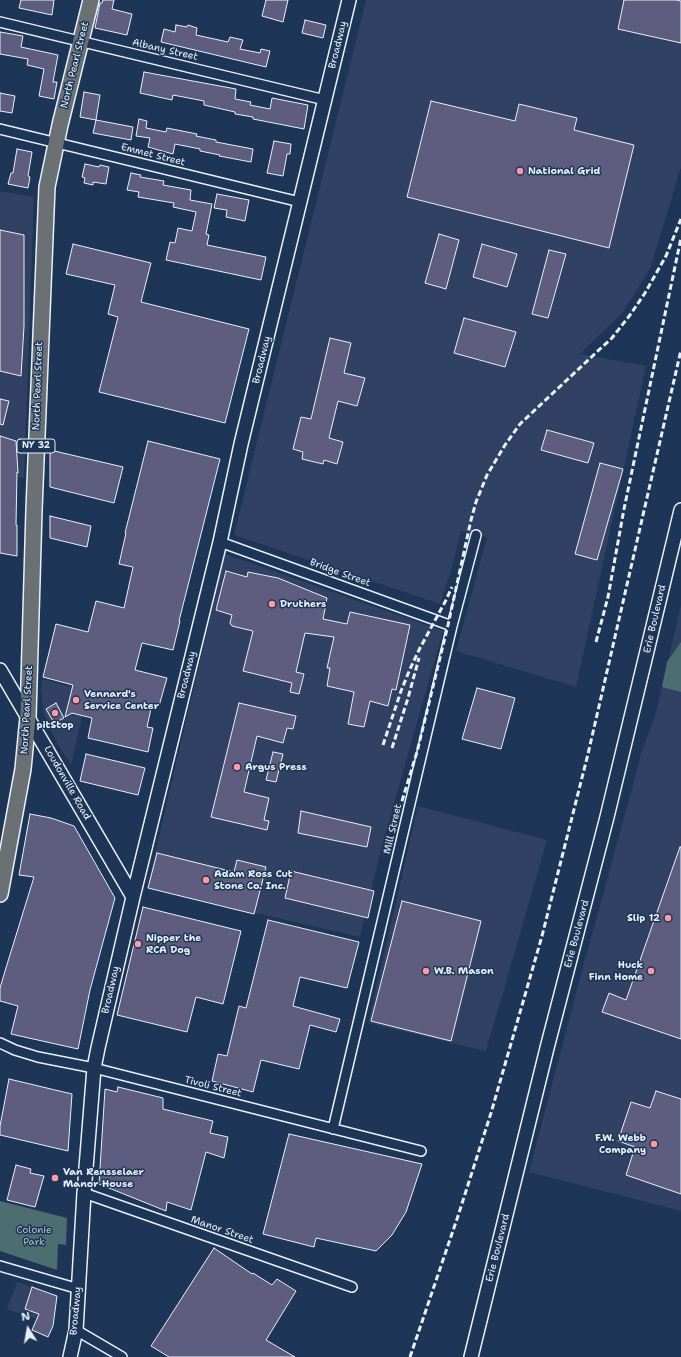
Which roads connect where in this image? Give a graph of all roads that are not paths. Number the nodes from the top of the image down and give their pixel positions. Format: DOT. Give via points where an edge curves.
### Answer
graph roads {
  1 [pos="91,0"];
  2 [pos="349,0"];
  3 [pos="0,22"];
  4 [pos="81,41"];
  5 [pos="325,100"];
  6 [pos="0,129"];
  7 [pos="56,143"];
  8 [pos="300,202"];
  9 [pos="681,510"];
  10 [pos="476,535"];
  11 [pos="220,542"];
  12 [pos="452,626"];
  13 [pos="0,670"];
  14 [pos="28,716"];
  15 [pos="0,894"];
  16 [pos="132,896"];
  17 [pos="0,1043"];
  18 [pos="94,1068"];
  19 [pos="333,1129"];
  20 [pos="421,1151"];
  21 [pos="84,1193"];
  22 [pos="0,1266"];
  23 [pos="352,1287"];
  24 [pos="78,1289"];
  25 [pos="76,1330"];
  26 [pos="70,1357"];
  27 [pos="122,1357"];
  28 [pos="470,1357"];
  1 -- 4 [label="main road, North Pearl Street / NY 32"];
  2 -- 5 [label="street, Broadway"];
  3 -- 4 [label="street, Albany Street"];
  4 -- 5 [label="street, Albany Street"];
  4 -- 7 [label="main road, North Pearl Street / NY 32"];
  5 -- 8 [label="street, Broadway"];
  6 -- 7 [label="street, Emmet Street"];
  7 -- 8 [label="street, Emmet Street"];
  7 -- 14 [label="main road, North Pearl Street / NY 32" via="47,187"];
  8 -- 11 [label="street, Broadway" via="241,444"];
  9 -- 28 [label="street, Erie Boulevard" via="611,802"];
  10 -- 12 [label="street, Mill Street"];
  11 -- 12 [label="street, Bridge Street"];
  11 -- 16 [label="street, Broadway"];
  12 -- 19 [label="street, Mill Street"];
  13 -- 14 [label="street, Loudonville Road"];
  14 -- 15 [label="main road, North Pearl Street / NY 32" via="23,769"];
  14 -- 16 [label="street, Loudonville Road"];
  16 -- 18 [label="street, Broadway"];
  17 -- 18 [label="street, Tivoli Street" via="38,1057"];
  18 -- 19 [label="street, Tivoli Street"];
  18 -- 21 [label="street, Broadway"];
  19 -- 20 [label="street, Tivoli Street"];
  21 -- 23 [label="street, Manor Street"];
  21 -- 24 [label="street, Broadway"];
  22 -- 24 [label="street"];
  24 -- 25 [label="street, Broadway"];
  25 -- 26 [label="street, Broadway"];
  25 -- 27 [label="street"];
}
